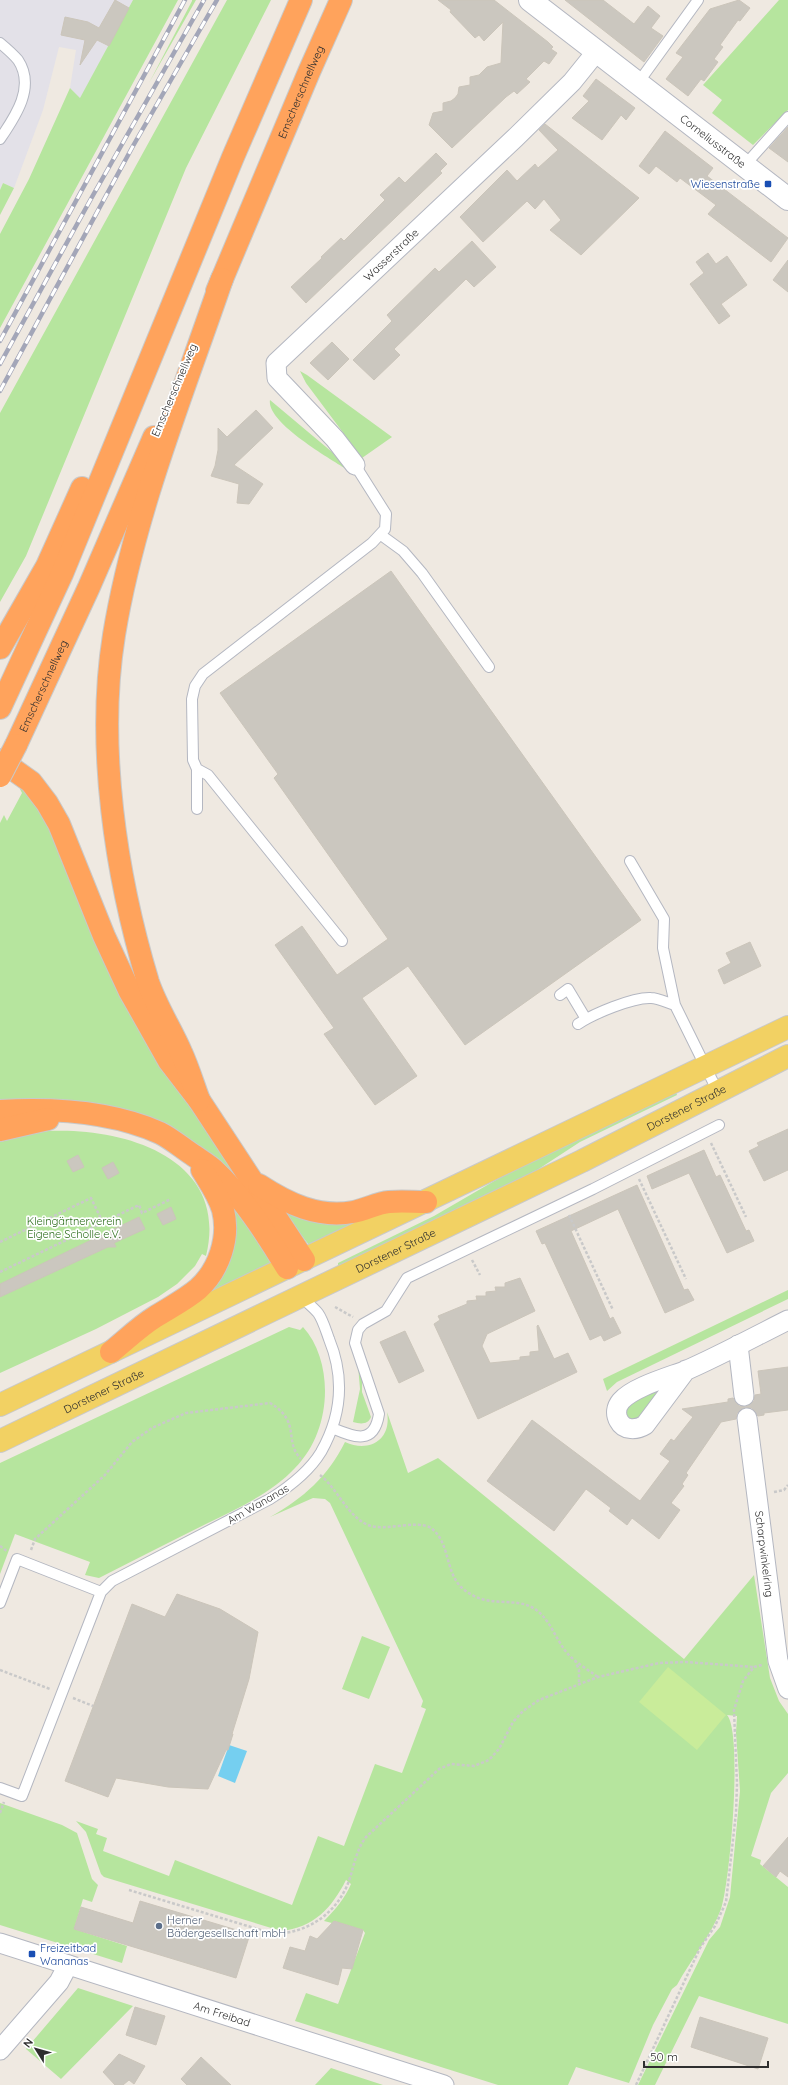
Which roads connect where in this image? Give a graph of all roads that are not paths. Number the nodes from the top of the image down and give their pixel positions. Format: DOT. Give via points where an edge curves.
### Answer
graph roads {
  1 [pos="301,0"];
  2 [pos="341,0"];
  3 [pos="530,0"];
  4 [pos="698,0"];
  5 [pos="0,43"];
  6 [pos="597,51"];
  7 [pos="638,83"];
  8 [pos="788,117"];
  9 [pos="0,139"];
  10 [pos="745,165"];
  11 [pos="788,199"];
  12 [pos="222,279"];
  13 [pos="146,370"];
  14 [pos="355,465"];
  15 [pos="381,535"];
  16 [pos="0,648"];
  17 [pos="489,667"];
  18 [pos="0,708"];
  19 [pos="0,760"];
  20 [pos="197,769"];
  21 [pos="0,776"];
  22 [pos="197,809"];
  23 [pos="630,861"];
  24 [pos="342,941"];
  25 [pos="560,995"];
  26 [pos="675,1005"];
  27 [pos="788,1027"];
  28 [pos="788,1056"];
  29 [pos="705,1066"];
  30 [pos="718,1092"];
  31 [pos="199,1100"];
  32 [pos="0,1111"];
  33 [pos="94,1115"];
  34 [pos="719,1125"];
  35 [pos="0,1130"];
  36 [pos="191,1154"];
  37 [pos="253,1181"];
  38 [pos="426,1202"];
  39 [pos="296,1264"];
  40 [pos="309,1292"];
  41 [pos="318,1314"];
  42 [pos="788,1320"];
  43 [pos="738,1345"];
  44 [pos="111,1352"];
  45 [pos="686,1370"];
  46 [pos="744,1396"];
  47 [pos="0,1404"];
  48 [pos="747,1418"];
  49 [pos="332,1428"];
  50 [pos="0,1441"];
  51 [pos="101,1592"];
  52 [pos="0,1603"];
  53 [pos="788,1689"];
  54 [pos="0,1788"];
  55 [pos="0,1943"];
  56 [pos="68,1965"];
  57 [pos="0,2050"];
  58 [pos="444,2085"];
  1 -- 13 [label="highway" via="233,157"];
  2 -- 12 [label="highway, Emscherschnellweg" via="308,72"];
  3 -- 6 [label="main road, Corneliusstraße"];
  4 -- 7 [label="lane"];
  5 -- 9 [label="lane" via="18,61 26,85 16,115"];
  6 -- 7 [label="main road, Corneliusstraße"];
  6 -- 14 [label="street, Wasserstraße" via="572,82 515,138 276,362 277,378 335,439"];
  7 -- 10 [label="main road, Corneliusstraße"];
  8 -- 10 [label="lane"];
  10 -- 11 [label="main road, Corneliusstraße"];
  12 -- 21 [label="highway, Emscherschnellweg, bridge" via="89,587"];
  12 -- 31 [label="highway" via="137,531 114,637 107,714 115,840 136,935 149,985 182,1053"];
  13 -- 16 [label="highway" via="114,420 47,566"];
  13 -- 18 [label="highway" via="62,574"];
  14 -- 15 [label="lane" via="386,514 386,529"];
  15 -- 17 [label="lane" via="403,551 422,573"];
  15 -- 20 [label="lane" via="203,674 195,686 192,699 193,760"];
  19 -- 31 [label="highway" via="31,782 50,808 128,990 169,1061"];
  20 -- 22 [label="lane"];
  20 -- 24 [label="lane" via="208,775"];
  23 -- 26 [label="lane" via="664,919 663,948"];
  25 -- 26 [label="lane" via="568,989 582,1021 625,1003 651,998"];
  26 -- 29 [label="lane"];
  27 -- 29 [label="main road"];
  28 -- 30 [label="main road, Dorstener Straße"];
  29 -- 30 [label="lane"];
  29 -- 38 [label="main road"];
  30 -- 40 [label="main road, Dorstener Straße" via="582,1161"];
  31 -- 37 [label="highway"];
  32 -- 33 [label="highway" via="40,1109"];
  33 -- 35 [label="highway" via="51,1118"];
  33 -- 36 [label="highway" via="126,1121 161,1134"];
  34 -- 49 [label="lane" via="407,1278 386,1311 363,1324 358,1330 355,1343 379,1414 377,1425 372,1433 361,1437 353,1437"];
  36 -- 39 [label="highway" via="225,1181 274,1246"];
  36 -- 44 [label="highway" via="214,1188 223,1210 225,1234 219,1257 198,1289 153,1318"];
  37 -- 38 [label="highway" via="289,1203 328,1213 355,1212 388,1202"];
  37 -- 39 [label="highway"];
  38 -- 39 [label="main road"];
  39 -- 40 [label="main road"];
  39 -- 44 [label="main road"];
  40 -- 41 [label="lane, Am Wananas"];
  40 -- 41 [label="lane, Am Wananas"];
  40 -- 50 [label="main road, Dorstener Straße"];
  41 -- 49 [label="lane, Am Wananas" via="336,1357 339,1376 338,1409"];
  42 -- 43 [label="street"];
  43 -- 45 [label="street"];
  43 -- 46 [label="street"];
  44 -- 47 [label="main road"];
  48 -- 53 [label="street, Scharpwinkelring" via="778,1661"];
  49 -- 51 [label="lane, Am Wananas" via="320,1453 291,1485 270,1499 112,1581"];
  51 -- 52 [label="lane" via="17,1559"];
  51 -- 54 [label="lane" via="22,1796"];
  55 -- 56 [label="street, Am Freibad"];
  56 -- 57 [label="street" via="59,1982"];
  56 -- 58 [label="street, Am Freibad"];
}
